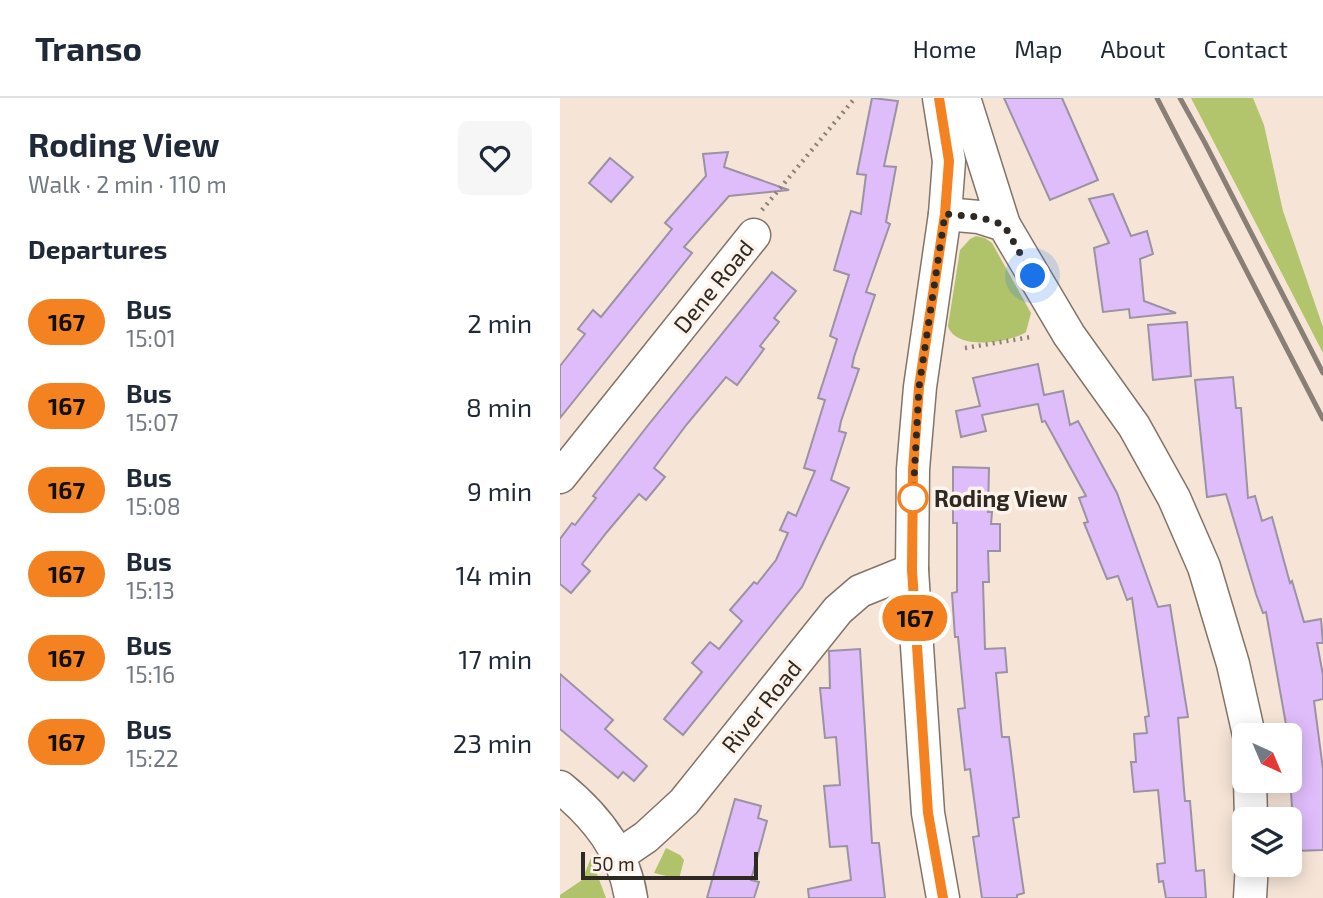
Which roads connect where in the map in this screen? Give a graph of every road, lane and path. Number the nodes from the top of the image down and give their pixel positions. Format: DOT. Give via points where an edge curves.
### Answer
graph roads {
  1 [pos="855,98"];
  2 [pos="939,98"];
  3 [pos="964,98"];
  4 [pos="945,214"];
  5 [pos="1004,225"];
  6 [pos="754,235"];
  7 [pos="1031,337"];
  8 [pos="965,348"];
  9 [pos="560,477"];
  10 [pos="912,570"];
  11 [pos="1246,723"];
  12 [pos="560,787"];
  13 [pos="618,856"];
  14 [pos="1251,877"];
  15 [pos="631,898"];
  16 [pos="943,898"];
  17 [pos="1250,898"];
  1 -- 6 [label="path, Dene Road" via="757,216 764,223"];
  2 -- 4 [label="street" via="949,161"];
  3 -- 5 [label="street"];
  4 -- 5 [label="street"];
  4 -- 10 [label="street" via="919,387"];
  5 -- 11 [label="street" via="1069,335 1134,426 1174,498 1204,567"];
  6 -- 9 [label="street, Dene Road"];
  7 -- 8 [label="path"];
  10 -- 13 [label="street, River Road" via="860,590 838,610 684,802"];
  10 -- 16 [label="street" via="928,813"];
  12 -- 13 [label="street" via="603,828"];
  13 -- 15 [label="street"];
  14 -- 17 [label="street"];
}
